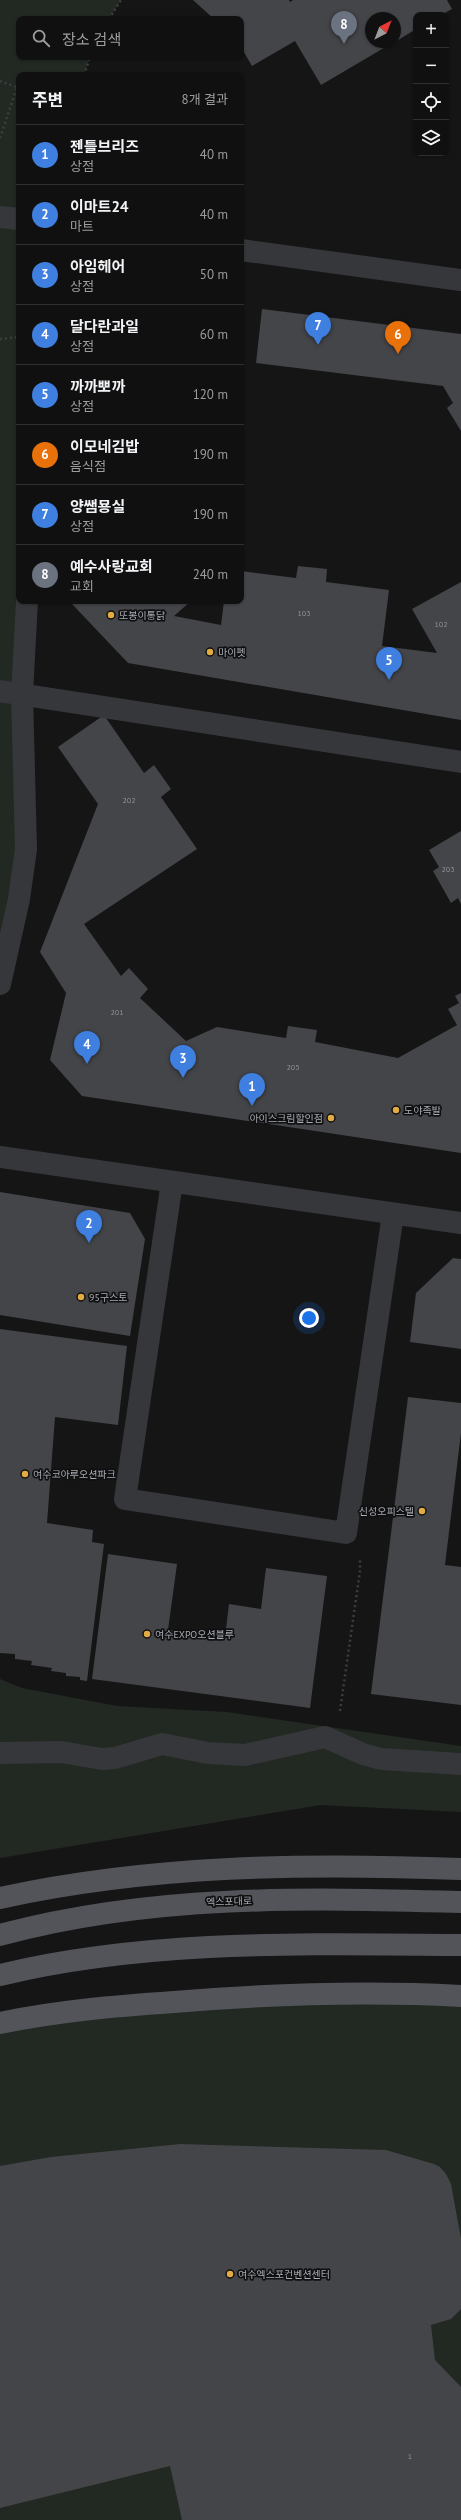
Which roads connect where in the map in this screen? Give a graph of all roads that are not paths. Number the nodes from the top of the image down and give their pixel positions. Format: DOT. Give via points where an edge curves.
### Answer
graph roads {
  1 [pos="0,217"];
  2 [pos="16,220"];
  3 [pos="244,250"];
  4 [pos="461,280"];
  5 [pos="26,604"];
  6 [pos="0,691"];
  7 [pos="22,694"];
  8 [pos="461,762"];
  9 [pos="0,984"];
  10 [pos="0,1157"];
  11 [pos="172,1182"];
  12 [pos="393,1214"];
  13 [pos="461,1223"];
  14 [pos="0,1753"];
  15 [pos="461,1764"];
  16 [pos="461,1869"];
  17 [pos="0,1898"];
  18 [pos="461,1902"];
  19 [pos="0,1935"];
  20 [pos="461,1945"];
  21 [pos="0,1975"];
  22 [pos="461,1996"];
  23 [pos="0,2023"];
  1 -- 2 [label="street"];
  3 -- 4 [label="street"];
  5 -- 7 [label="street"];
  6 -- 7 [label="street"];
  7 -- 8 [label="street"];
  7 -- 9 [label="street" via="26,849 19,899"];
  10 -- 11 [label="street"];
  11 -- 12 [label="street"];
  11 -- 12 [label="street" via="125,1499 346,1533"];
  12 -- 13 [label="street"];
  14 -- 15 [label="street" via="52,1752 102,1759 115,1758 162,1744 208,1753 245,1755 325,1737 363,1754 381,1758"];
  16 -- 17 [label="main road" via="352,1865 185,1872 38,1890"];
  18 -- 19 [label="main road, 엑스포대로" via="306,1898 172,1904 39,1924"];
  20 -- 21 [label="main road" via="302,1944 174,1950 53,1962"];
  22 -- 23 [label="main road" via="344,1992 209,1999 99,2008 31,2016"];
}
